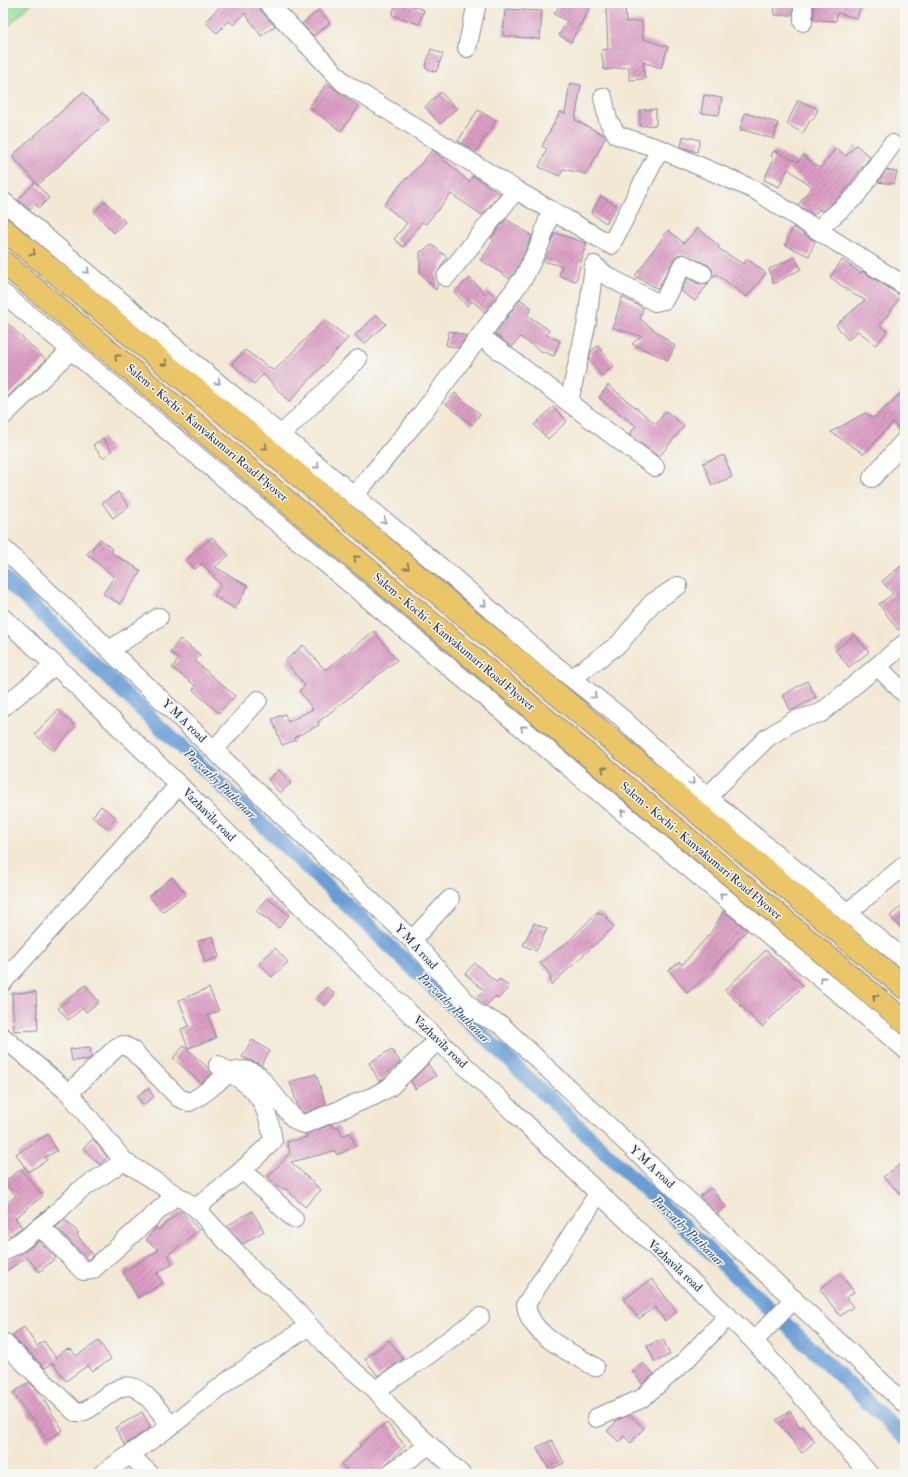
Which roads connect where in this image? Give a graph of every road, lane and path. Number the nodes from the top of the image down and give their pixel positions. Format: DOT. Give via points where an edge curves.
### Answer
graph roads {
  1 [pos="268,3"];
  2 [pos="477,3"];
  3 [pos="803,3"];
  4 [pos="802,22"];
  5 [pos="467,48"];
  6 [pos="603,97"];
  7 [pos="892,144"];
  8 [pos="660,149"];
  9 [pos="516,190"];
  10 [pos="3,201"];
  11 [pos="551,210"];
  12 [pos="3,229"];
  13 [pos="817,230"];
  14 [pos="612,245"];
  15 [pos="3,262"];
  16 [pos="594,266"];
  17 [pos="703,274"];
  18 [pos="446,278"];
  19 [pos="905,286"];
  20 [pos="3,293"];
  21 [pos="480,336"];
  22 [pos="71,350"];
  23 [pos="358,359"];
  24 [pos="569,402"];
  25 [pos="3,416"];
  26 [pos="281,436"];
  27 [pos="905,440"];
  28 [pos="655,467"];
  29 [pos="872,478"];
  30 [pos="354,496"];
  31 [pos="3,548"];
  32 [pos="678,586"];
  33 [pos="159,617"];
  34 [pos="3,618"];
  35 [pos="905,643"];
  36 [pos="110,650"];
  37 [pos="55,665"];
  38 [pos="876,666"];
  39 [pos="572,678"];
  40 [pos="905,694"];
  41 [pos="258,700"];
  42 [pos="3,707"];
  43 [pos="214,750"];
  44 [pos="179,785"];
  45 [pos="707,797"];
  46 [pos="905,865"];
  47 [pos="450,899"];
  48 [pos="847,913"];
  49 [pos="412,940"];
  50 [pos="905,960"];
  51 [pos="3,982"];
  52 [pos="905,988"];
  53 [pos="905,1022"];
  54 [pos="3,1037"];
  55 [pos="438,1040"];
  56 [pos="905,1049"];
  57 [pos="223,1069"];
  58 [pos="69,1094"];
  59 [pos="124,1161"];
  60 [pos="240,1172"];
  61 [pos="598,1194"];
  62 [pos="176,1195"];
  63 [pos="196,1208"];
  64 [pos="294,1219"];
  65 [pos="38,1228"];
  66 [pos="3,1252"];
  67 [pos="791,1303"];
  68 [pos="728,1316"];
  69 [pos="480,1317"];
  70 [pos="310,1326"];
  71 [pos="758,1338"];
  72 [pos="3,1342"];
  73 [pos="595,1367"];
  74 [pos="376,1390"];
  75 [pos="905,1404"];
  76 [pos="596,1418"];
  77 [pos="171,1426"];
  78 [pos="429,1445"];
  79 [pos="130,1455"];
  80 [pos="102,1474"];
  81 [pos="150,1474"];
  82 [pos="389,1474"];
  83 [pos="461,1474"];
  84 [pos="869,1474"];
  1 -- 9 [label="street" via="344,83"];
  2 -- 5 [label="street"];
  3 -- 4 [label="street"];
  6 -- 8 [label="street" via="608,120 617,135"];
  7 -- 13 [label="street" via="855,197"];
  8 -- 13 [label="street" via="755,190"];
  8 -- 14 [label="street"];
  9 -- 11 [label="street"];
  9 -- 18 [label="street"];
  10 -- 26 [label="street, one-way"];
  11 -- 14 [label="street"];
  11 -- 21 [label="street" via="541,242 524,277"];
  12 -- 52 [label="highway, one-way"];
  13 -- 19 [label="street"];
  14 -- 16 [label="street"];
  53 -- 15 [label="highway, Salem - Kochi - Kanyakumari Road Flyover, one-way"];
  16 -- 17 [label="street" via="607,276 655,302 664,300 683,264"];
  16 -- 24 [label="street" via="587,322"];
  20 -- 22 [label="street"];
  21 -- 24 [label="street"];
  21 -- 30 [label="street" via="417,420"];
  22 -- 25 [label="street"];
  56 -- 22 [label="street, one-way"];
  23 -- 26 [label="street"];
  24 -- 28 [label="street"];
  26 -- 30 [label="street, one-way"];
  27 -- 29 [label="street"];
  30 -- 39 [label="street, one-way"];
  31 -- 36 [label="street, Y M A road"];
  32 -- 39 [label="street" via="652,603 619,644"];
  33 -- 36 [label="street"];
  34 -- 37 [label="street, Vazhavila road"];
  35 -- 38 [label="street"];
  36 -- 43 [label="street, Y M A road"];
  37 -- 42 [label="street"];
  37 -- 44 [label="street, Vazhavila road"];
  38 -- 40 [label="street"];
  38 -- 45 [label="street" via="821,713 793,721 767,738"];
  39 -- 45 [label="street, one-way" via="622,718"];
  41 -- 43 [label="street"];
  43 -- 49 [label="street, Y M A road"];
  44 -- 51 [label="street"];
  44 -- 55 [label="street, Vazhavila road"];
  45 -- 48 [label="street"];
  46 -- 48 [label="street"];
  47 -- 49 [label="street"];
  48 -- 50 [label="street"];
  49 -- 67 [label="street, Y M A road" via="476,1013 501,1025"];
  54 -- 58 [label="street"];
  55 -- 57 [label="street" via="390,1087 305,1124 294,1119 258,1075 245,1069"];
  55 -- 61 [label="street, Vazhavila road"];
  57 -- 58 [label="street" via="202,1096 190,1102 179,1098 123,1044"];
  57 -- 60 [label="street" via="251,1087 265,1107 273,1141"];
  58 -- 59 [label="street"];
  59 -- 62 [label="street"];
  59 -- 65 [label="street" via="79,1191"];
  60 -- 63 [label="street"];
  60 -- 64 [label="street" via="248,1175"];
  61 -- 68 [label="street, Vazhavila road"];
  61 -- 73 [label="street" via="526,1304 532,1322 544,1336"];
  62 -- 63 [label="street"];
  62 -- 65 [label="street" via="92,1270 83,1271 49,1235"];
  63 -- 70 [label="street" via="256,1274 283,1296"];
  65 -- 66 [label="street"];
  67 -- 71 [label="street"];
  67 -- 75 [label="street, Y M A road"];
  68 -- 71 [label="street, Vazhavila road"];
  68 -- 76 [label="street" via="684,1362 641,1399"];
  69 -- 74 [label="street"];
  70 -- 74 [label="street" via="335,1355"];
  70 -- 77 [label="street" via="233,1376"];
  71 -- 84 [label="street, Vazhavila road"];
  72 -- 77 [label="street" via="75,1412 87,1410 119,1388 132,1386 144,1393"];
  74 -- 78 [label="street" via="395,1413"];
  77 -- 79 [label="street"];
  78 -- 82 [label="street"];
  78 -- 83 [label="street"];
  79 -- 80 [label="street"];
  79 -- 81 [label="street"];
}
